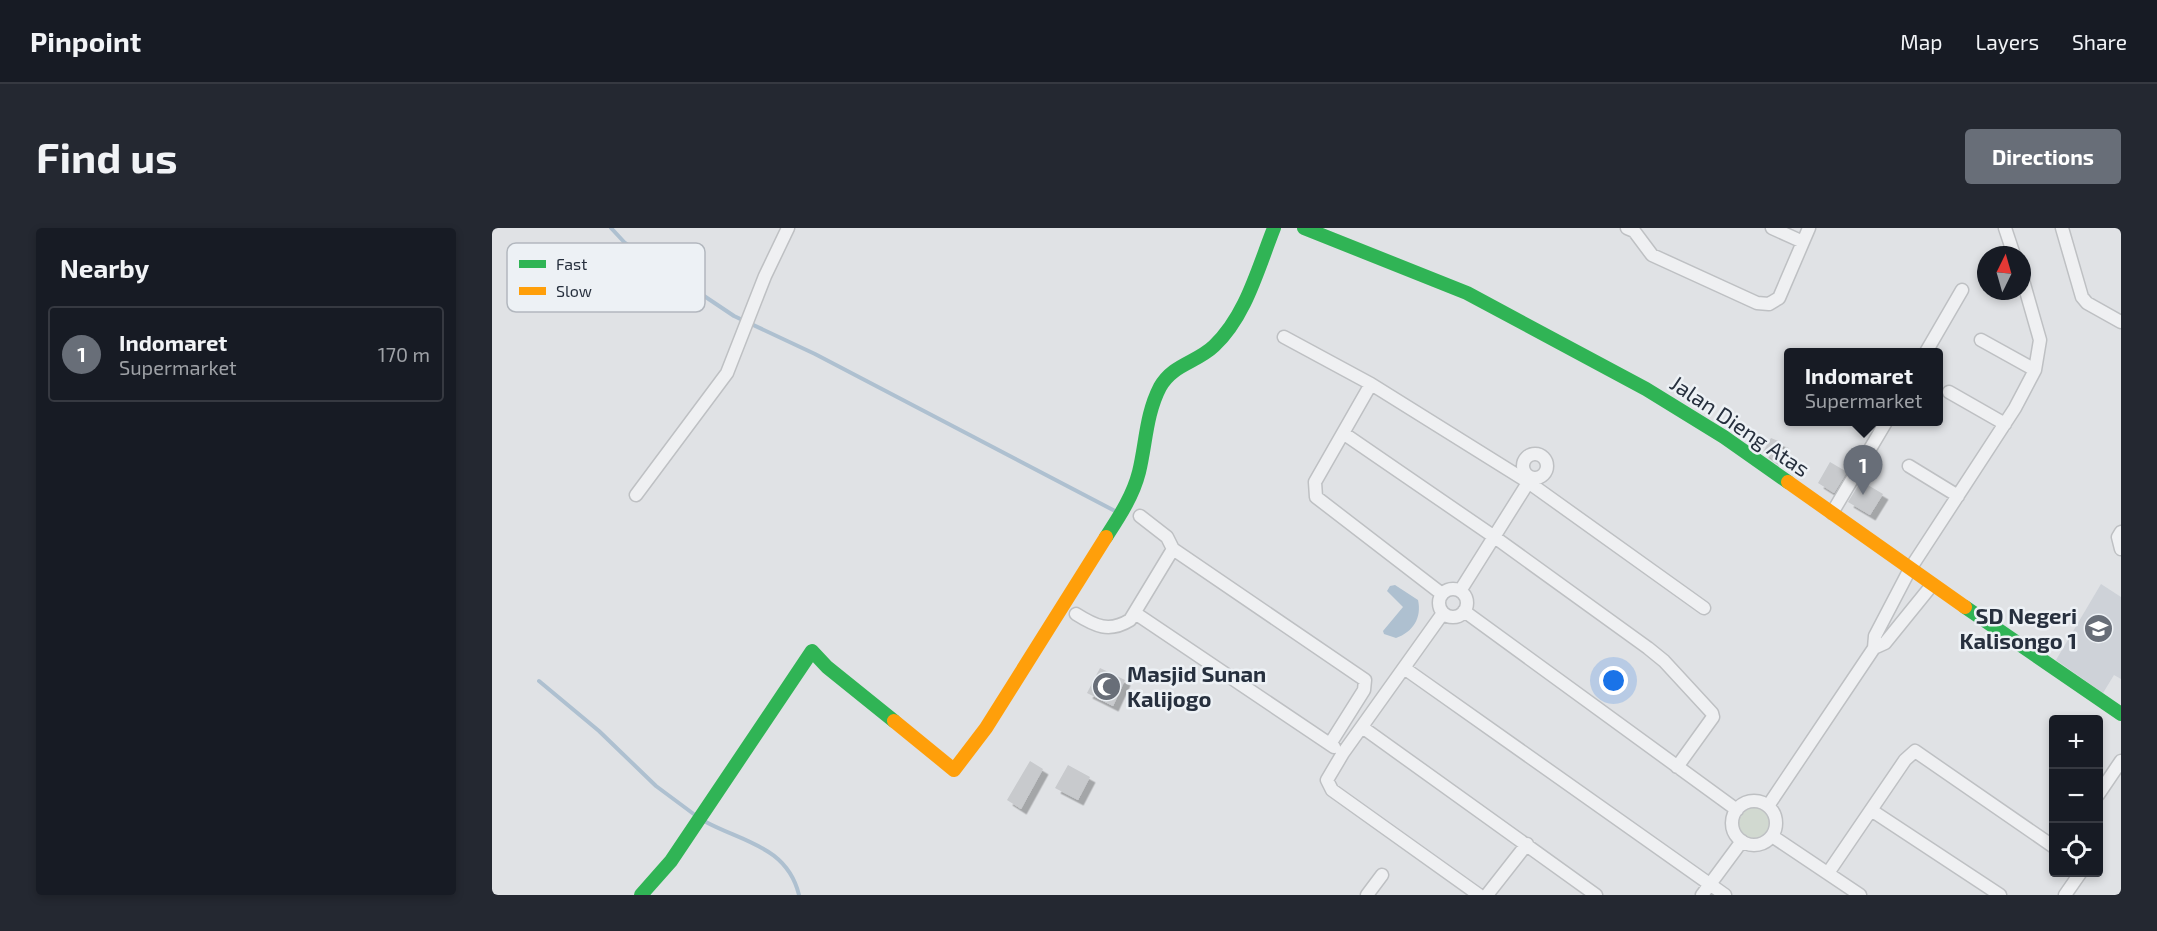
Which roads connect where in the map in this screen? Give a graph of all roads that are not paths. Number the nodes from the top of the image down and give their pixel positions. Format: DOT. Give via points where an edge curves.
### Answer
graph roads {
  1 [pos="788,228"];
  2 [pos="1274,228"];
  3 [pos="1304,228"];
  4 [pos="1772,228"];
  5 [pos="1809,228"];
  6 [pos="2005,228"];
  7 [pos="2062,228"];
  8 [pos="1632,229"];
  9 [pos="1803,242"];
  10 [pos="2011,246"];
  11 [pos="1962,290"];
  12 [pos="2029,300"];
  13 [pos="2121,322"];
  14 [pos="1284,337"];
  15 [pos="1981,340"];
  16 [pos="1928,348"];
  17 [pos="2036,370"];
  18 [pos="1371,384"];
  19 [pos="1949,392"];
  20 [pos="2005,424"];
  21 [pos="1884,426"];
  22 [pos="1343,433"];
  23 [pos="1909,466"];
  24 [pos="1529,480"];
  25 [pos="636,495"];
  26 [pos="1958,496"];
  27 [pos="1832,513"];
  28 [pos="1140,516"];
  29 [pos="2121,532"];
  30 [pos="1493,536"];
  31 [pos="1173,549"];
  32 [pos="2121,549"];
  33 [pos="1910,569"];
  34 [pos="1932,585"];
  35 [pos="1460,591"];
  36 [pos="1442,594"];
  37 [pos="1894,600"];
  38 [pos="1704,608"];
  39 [pos="1464,611"];
  40 [pos="1912,611"];
  41 [pos="1443,612"];
  42 [pos="1135,613"];
  43 [pos="1076,614"];
  44 [pos="1874,648"];
  45 [pos="1404,668"];
  46 [pos="2121,714"];
  47 [pos="1362,727"];
  48 [pos="1330,744"];
  49 [pos="1343,753"];
  50 [pos="2121,761"];
  51 [pos="1677,767"];
  52 [pos="2103,788"];
  53 [pos="1768,806"];
  54 [pos="1737,810"];
  55 [pos="1871,810"];
  56 [pos="1772,836"];
  57 [pos="1742,842"];
  58 [pos="2049,843"];
  59 [pos="1527,844"];
  60 [pos="1828,873"];
  61 [pos="1382,875"];
  62 [pos="2078,877"];
  63 [pos="1706,890"];
  64 [pos="641,895"];
  65 [pos="1367,895"];
  66 [pos="1479,895"];
  67 [pos="1487,895"];
  68 [pos="1596,895"];
  69 [pos="1725,895"];
  70 [pos="1860,895"];
  71 [pos="2000,895"];
  72 [pos="2065,895"];
  1 -- 25 [label="street" via="718,387"];
  2 -- 64 [label="street" via="1237,315 1227,329 1213,347 1170,372 1163,382 1144,429 1138,472 1126,506 986,728 954,770 812,651 671,861"];
  3 -- 27 [label="street, Jalan Dieng Atas" via="1467,293 1606,367 1724,437"];
  4 -- 9 [label="street"];
  5 -- 9 [label="street"];
  6 -- 10 [label="street"];
  7 -- 13 [label="street" via="2082,297"];
  8 -- 9 [label="street" via="1652,255 1757,303 1769,304 1779,298"];
  11 -- 16 [label="street"];
  12 -- 17 [label="street" via="2040,340"];
  14 -- 18 [label="street"];
  15 -- 17 [label="street"];
  17 -- 20 [label="street"];
  18 -- 22 [label="street"];
  18 -- 24 [label="street"];
  19 -- 20 [label="street"];
  20 -- 26 [label="street"];
  21 -- 27 [label="street"];
  22 -- 30 [label="street"];
  22 -- 36 [label="street" via="1315,482 1316,497"];
  23 -- 26 [label="street"];
  24 -- 30 [label="street"];
  24 -- 38 [label="street"];
  26 -- 33 [label="street"];
  27 -- 33 [label="street, Jalan Dieng Atas"];
  28 -- 31 [label="street" via="1167,537"];
  29 -- 32 [label="street"];
  30 -- 35 [label="street"];
  30 -- 51 [label="street" via="1664,661 1712,713 1711,721"];
  31 -- 42 [label="street"];
  31 -- 48 [label="street" via="1365,680 1364,690"];
  33 -- 34 [label="street, Jalan Dieng Atas"];
  33 -- 37 [label="street"];
  34 -- 40 [label="street"];
  34 -- 46 [label="street, Jalan Dieng Atas"];
  35 -- 36 [label="street" via="1448,589"];
  35 -- 39 [label="street" via="1467,602"];
  36 -- 41 [label="street" via="1439,605"];
  37 -- 40 [label="street"];
  37 -- 44 [label="street" via="1875,636"];
  39 -- 41 [label="street" via="1451,617"];
  39 -- 51 [label="street"];
  40 -- 44 [label="street" via="1886,643"];
  41 -- 45 [label="street"];
  42 -- 43 [label="street" via="1118,627 1107,628"];
  42 -- 48 [label="street"];
  44 -- 53 [label="street"];
  45 -- 47 [label="street"];
  45 -- 63 [label="street"];
  47 -- 49 [label="street"];
  47 -- 59 [label="street"];
  48 -- 49 [label="street"];
  49 -- 66 [label="street" via="1329,774 1328,786"];
  50 -- 52 [label="street"];
  51 -- 54 [label="street"];
  53 -- 54 [label="street" via="1751,802"];
  53 -- 56 [label="street" via="1776,820"];
  54 -- 57 [label="street" via="1733,830"];
  55 -- 58 [label="street" via="1910,753 1919,751"];
  55 -- 60 [label="street"];
  55 -- 71 [label="street"];
  56 -- 57 [label="street" via="1758,845"];
  56 -- 60 [label="street"];
  57 -- 63 [label="street"];
  59 -- 67 [label="street"];
  59 -- 68 [label="street"];
  60 -- 70 [label="street"];
  61 -- 65 [label="street"];
  62 -- 72 [label="street"];
  63 -- 69 [label="street"];
}
